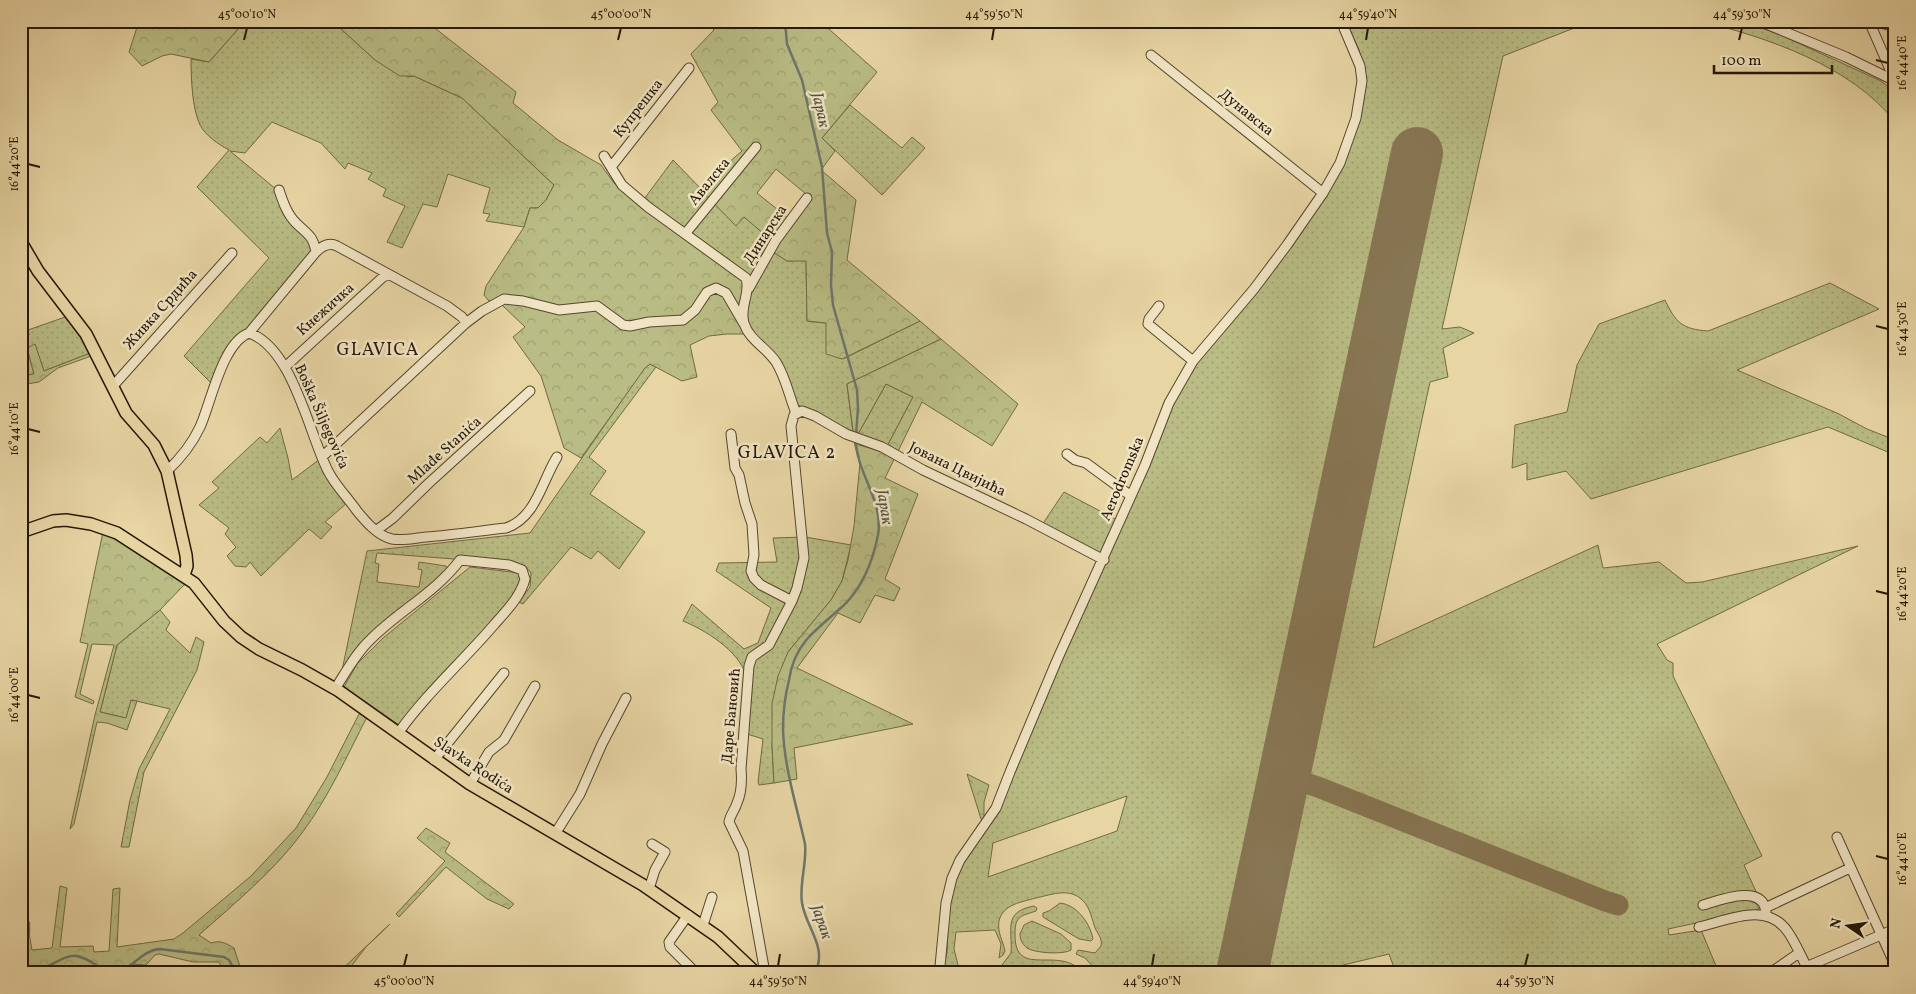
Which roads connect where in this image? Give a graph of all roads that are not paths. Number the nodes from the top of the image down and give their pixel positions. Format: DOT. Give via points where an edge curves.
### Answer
graph roads {
  1 [pos="1341,21"];
  2 [pos="1759,21"];
  3 [pos="1869,22"];
  4 [pos="1895,27"];
  5 [pos="1151,55"];
  6 [pos="689,68"];
  7 [pos="1895,81"];
  8 [pos="756,147"];
  9 [pos="604,156"];
  10 [pos="611,167"];
  11 [pos="279,190"];
  12 [pos="1324,193"];
  13 [pos="807,198"];
  14 [pos="685,234"];
  15 [pos="21,242"];
  16 [pos="316,252"];
  17 [pos="232,253"];
  18 [pos="388,275"];
  19 [pos="749,288"];
  20 [pos="1159,306"];
  21 [pos="466,323"];
  22 [pos="744,324"];
  23 [pos="249,333"];
  24 [pos="1193,361"];
  25 [pos="285,368"];
  26 [pos="113,386"];
  27 [pos="530,392"];
  28 [pos="796,413"];
  29 [pos="732,434"];
  30 [pos="1067,454"];
  31 [pos="323,456"];
  32 [pos="557,457"];
  33 [pos="167,471"];
  34 [pos="1131,496"];
  35 [pos="377,530"];
  36 [pos="21,532"];
  37 [pos="1104,560"];
  38 [pos="184,575"];
  39 [pos="792,602"];
  40 [pos="504,673"];
  41 [pos="536,686"];
  42 [pos="335,688"];
  43 [pos="626,698"];
  44 [pos="399,732"];
  45 [pos="434,760"];
  46 [pos="470,784"];
  47 [pos="555,834"];
  48 [pos="1836,837"];
  49 [pos="652,844"];
  50 [pos="1850,868"];
  51 [pos="649,889"];
  52 [pos="712,897"];
  53 [pos="1703,905"];
  54 [pos="1766,912"];
  55 [pos="688,915"];
  56 [pos="703,925"];
  57 [pos="1699,927"];
  58 [pos="1895,928"];
  59 [pos="1881,934"];
  60 [pos="1800,953"];
  61 [pos="1895,965"];
  62 [pos="1808,970"];
  63 [pos="696,973"];
  64 [pos="756,973"];
  65 [pos="765,973"];
  66 [pos="937,973"];
  67 [pos="1770,973"];
  1 -- 12 [label="street, Aerodromska" via="1360,66 1361,94 1352,132"];
  2 -- 7 [label="street"];
  3 -- 4 [label="street"];
  3 -- 7 [label="street"];
  5 -- 12 [label="street, Дунавска"];
  6 -- 10 [label="street, Купрешка"];
  8 -- 14 [label="street, Авалска"];
  9 -- 10 [label="street"];
  10 -- 14 [label="street" via="622,185"];
  11 -- 16 [label="street" via="284,206 295,222 308,232"];
  12 -- 24 [label="street, Aerodromska" via="1254,289"];
  13 -- 19 [label="street, Динарска" via="776,240"];
  14 -- 19 [label="street" via="746,278"];
  15 -- 26 [label="main road" via="86,334"];
  16 -- 18 [label="street" via="333,244"];
  16 -- 23 [label="street"];
  17 -- 26 [label="street, Живка Срдића"];
  18 -- 21 [label="street" via="447,306"];
  18 -- 25 [label="street, Кнежичка"];
  19 -- 22 [label="street" via="742,309"];
  20 -- 24 [label="street" via="1148,324"];
  21 -- 22 [label="street" via="482,310 504,300 559,310 597,306 618,322 630,326 683,320 695,310 707,292 716,288 726,293"];
  21 -- 31 [label="street"];
  22 -- 28 [label="street" via="780,368"];
  23 -- 25 [label="street, Boška Šiljegovića" via="257,336"];
  23 -- 33 [label="street" via="239,339 231,350 200,428 183,455"];
  24 -- 34 [label="street, Aerodromska" via="1169,403"];
  25 -- 31 [label="street, Boška Šiljegovića"];
  26 -- 33 [label="main road" via="126,413 154,445"];
  27 -- 35 [label="street, Mlađe Stanića"];
  28 -- 37 [label="street, Јована Цвијића" via="804,411 841,432 882,447"];
  28 -- 39 [label="street, Даре Бановић" via="791,426 804,558"];
  29 -- 39 [label="street" via="735,468 752,524 754,578 760,585"];
  30 -- 34 [label="street" via="1086,463"];
  31 -- 35 [label="street, Boška Šiljegovića" via="328,471 342,491 367,523"];
  32 -- 35 [label="street, Boška Šiljegovića" via="529,510 513,525 405,539 392,539"];
  33 -- 38 [label="main road" via="186,555"];
  34 -- 37 [label="street, Aerodromska"];
  36 -- 38 [label="main road, Slavka Rodića" via="52,521 91,524 117,534"];
  37 -- 66 [label="street, Aerodromska" via="1057,660 996,808 960,860 952,878"];
  38 -- 42 [label="main road, Slavka Rodića" via="241,637 259,650"];
  39 -- 65 [label="street, Даре Бановић" via="769,645 752,657 749,666 742,780 739,799 729,818 745,860"];
  40 -- 45 [label="street"];
  41 -- 46 [label="street" via="504,740 489,752"];
  42 -- 44 [label="main road, Slavka Rodića"];
  42 -- 44 [label="street" via="371,639 449,575 460,560 509,565 522,570 526,579 514,602"];
  43 -- 47 [label="street" via="580,794"];
  44 -- 45 [label="main road, Slavka Rodića"];
  45 -- 46 [label="main road, Slavka Rodića"];
  46 -- 47 [label="main road, Slavka Rodića"];
  47 -- 51 [label="main road, Slavka Rodića"];
  48 -- 50 [label="street"];
  49 -- 51 [label="street" via="665,852"];
  50 -- 54 [label="street"];
  50 -- 59 [label="street"];
  51 -- 55 [label="main road, Slavka Rodića"];
  52 -- 56 [label="street"];
  53 -- 54 [label="street" via="1746,894 1761,901"];
  54 -- 57 [label="street"];
  54 -- 60 [label="street" via="1786,930"];
  55 -- 56 [label="main road, Slavka Rodića"];
  55 -- 63 [label="street" via="669,942 670,947"];
  56 -- 64 [label="main road, Slavka Rodića"];
  58 -- 59 [label="street"];
  59 -- 61 [label="street"];
  59 -- 62 [label="street"];
  60 -- 62 [label="street"];
  60 -- 67 [label="street"];
}
